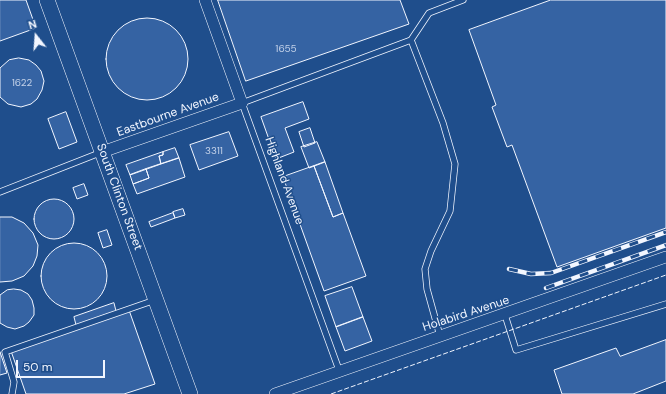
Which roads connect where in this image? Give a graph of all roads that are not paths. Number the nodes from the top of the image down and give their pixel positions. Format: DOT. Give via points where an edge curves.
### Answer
graph roads {
  1 [pos="47,0"];
  2 [pos="205,0"];
  3 [pos="463,0"];
  4 [pos="412,40"];
  5 [pos="242,102"];
  6 [pos="102,152"];
  7 [pos="0,192"];
  8 [pos="666,257"];
  9 [pos="156,300"];
  10 [pos="666,304"];
  11 [pos="505,315"];
  12 [pos="440,336"];
  13 [pos="339,370"];
  14 [pos="12,394"];
  15 [pos="190,394"];
  16 [pos="275,394"];
  1 -- 6 [label="main road, South Clinton Street"];
  2 -- 5 [label="street, Highland Avenue"];
  3 -- 4 [label="lane" via="429,13"];
  4 -- 5 [label="lane" via="289,87"];
  4 -- 12 [label="lane" via="443,123 455,164 450,211 425,269 427,289"];
  5 -- 6 [label="street, Eastbourne Avenue"];
  5 -- 13 [label="lane, Highland Avenue"];
  6 -- 7 [label="lane"];
  6 -- 9 [label="main road, South Clinton Street"];
  8 -- 11 [label="street, Holabird Avenue"];
  9 -- 14 [label="lane" via="5,352 14,382"];
  9 -- 15 [label="main road, South Clinton Street"];
  10 -- 11 [label="lane" via="516,350"];
  11 -- 12 [label="street, Holabird Avenue"];
  12 -- 13 [label="street, Holabird Avenue"];
  13 -- 16 [label="street, Holabird Avenue"];
}
